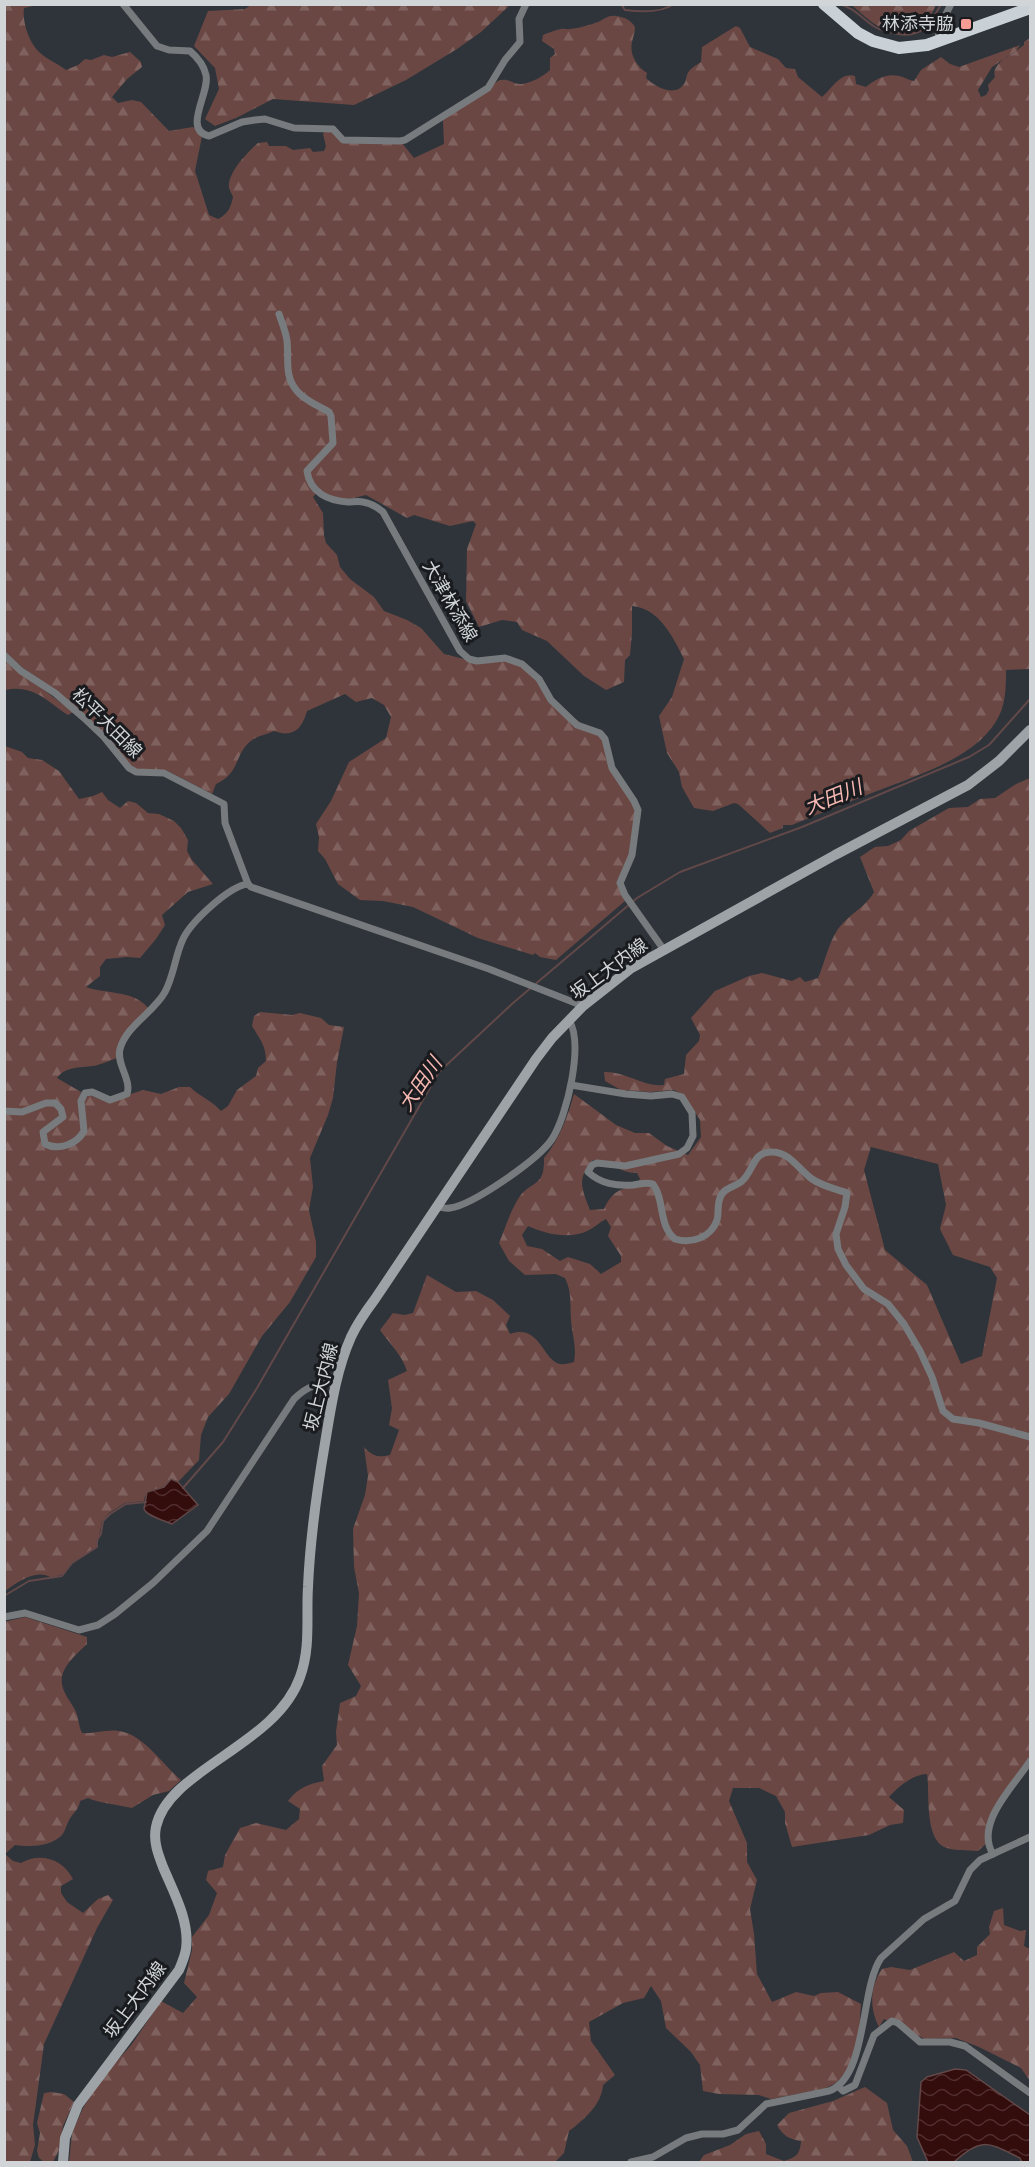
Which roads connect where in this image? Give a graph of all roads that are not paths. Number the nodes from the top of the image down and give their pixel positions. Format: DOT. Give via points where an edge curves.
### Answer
graph roads {
  1 [pos="123,4"];
  2 [pos="526,4"];
  3 [pos="824,4"];
  4 [pos="951,4"];
  5 [pos="1030,8"];
  6 [pos="939,40"];
  7 [pos="279,314"];
  8 [pos="4,656"];
  9 [pos="1030,730"];
  10 [pos="248,884"];
  11 [pos="664,950"];
  12 [pos="583,1006"];
  13 [pos="569,1020"];
  14 [pos="571,1085"];
  15 [pos="4,1111"];
  16 [pos="437,1207"];
  17 [pos="335,1384"];
  18 [pos="1030,1437"];
  19 [pos="4,1617"];
  20 [pos="1030,1761"];
  21 [pos="1030,1837"];
  22 [pos="993,1854"];
  23 [pos="838,2086"];
  24 [pos="1030,2093"];
  25 [pos="63,2163"];
  26 [pos="631,2163"];
  1 -- 2 [label="street" via="152,43 163,49 190,51 200,62 207,76 205,97 196,120 204,135 265,119 294,128 333,129 343,140 400,141 488,88 520,42 519,19"];
  3 -- 6 [label="highway" via="873,41 898,48"];
  4 -- 6 [label="street" via="939,30"];
  5 -- 6 [label="highway"];
  7 -- 11 [label="street, 大津林添線" via="286,332 291,381 303,397 331,416 333,443 307,475 327,498 361,501 383,512 464,655 477,661 505,658 522,664 577,725 600,733 605,739 612,768 638,810 632,855 620,883"];
  8 -- 10 [label="street, 松平大田線" via="84,718 129,768 164,773 224,804 225,823"];
  9 -- 11 [label="main road, 坂上大内線" via="969,785"];
  10 -- 12 [label="street"];
  10 -- 15 [label="street" via="234,889 188,931 165,992 120,1047 129,1088 126,1094 110,1100 85,1093 81,1101 84,1131 77,1141 55,1147 45,1144 43,1132 63,1117 56,1103 46,1102 22,1112"];
  11 -- 12 [label="main road, 坂上大内線" via="630,969"];
  12 -- 13 [label="main road, 坂上大内線"];
  13 -- 14 [label="street" via="574,1030"];
  13 -- 16 [label="main road, 坂上大内線" via="536,1059"];
  14 -- 16 [label="street" via="557,1130 533,1159 476,1197 451,1208"];
  14 -- 18 [label="street" via="626,1094 672,1094 688,1104 693,1136 679,1154 625,1166 597,1162 588,1172 606,1183 653,1184 666,1226 675,1239 694,1241 708,1233 717,1220 724,1191 743,1180 757,1156 767,1152 782,1153 813,1179 847,1193 836,1234 838,1249 864,1289 888,1304 904,1324 932,1377 943,1411 953,1419"];
  16 -- 17 [label="main road, 坂上大内線" via="356,1327"];
  17 -- 19 [label="street" via="314,1385 294,1399 207,1531 110,1618 79,1630 25,1613"];
  17 -- 25 [label="main road, 坂上大内線" via="313,1517 307,1644 300,1678 275,1717 178,1791 161,1813 155,1842 184,1921 186,1950 179,1970 78,2105 65,2138"];
  20 -- 22 [label="street" via="994,1814 988,1840"];
  21 -- 22 [label="street"];
  22 -- 23 [label="street" via="974,1865 955,1901 924,1919 876,1965 855,2053 849,2072"];
  23 -- 24 [label="street" via="843,2091 858,2081 874,2035 892,2021 920,2042 965,2046"];
  23 -- 26 [label="street" via="766,2104 738,2130 687,2138 653,2157"];
}
